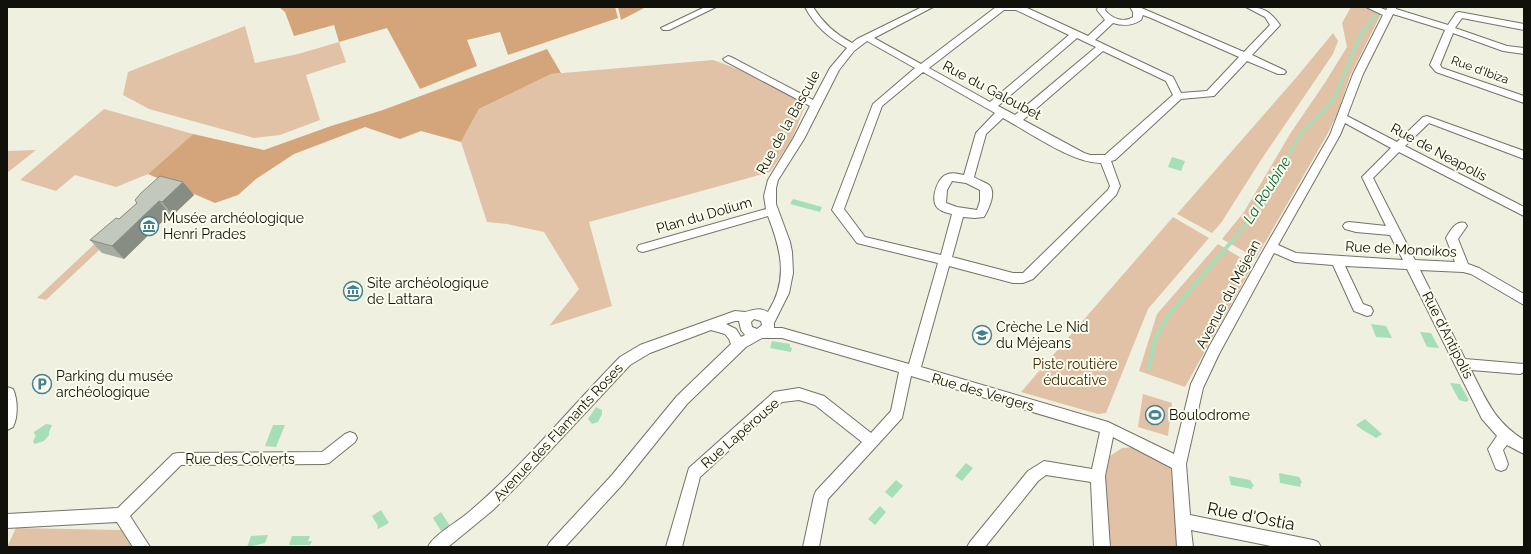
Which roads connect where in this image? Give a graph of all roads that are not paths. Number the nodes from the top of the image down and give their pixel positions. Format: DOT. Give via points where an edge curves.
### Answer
graph roads {
  1 [pos="712,7"];
  2 [pos="809,7"];
  3 [pos="929,7"];
  4 [pos="1102,7"];
  5 [pos="1250,7"];
  6 [pos="1370,7"];
  7 [pos="1136,9"];
  8 [pos="1390,10"];
  9 [pos="1111,20"];
  10 [pos="1524,27"];
  11 [pos="666,28"];
  12 [pos="1450,29"];
  13 [pos="1076,34"];
  14 [pos="868,38"];
  15 [pos="1089,40"];
  16 [pos="1102,46"];
  17 [pos="852,47"];
  18 [pos="1524,51"];
  19 [pos="1245,56"];
  20 [pos="728,59"];
  21 [pos="922,68"];
  22 [pos="1281,72"];
  23 [pos="1178,96"];
  24 [pos="1524,100"];
  25 [pos="816,104"];
  26 [pos="991,106"];
  27 [pos="1002,112"];
  28 [pos="1341,117"];
  29 [pos="1017,119"];
  30 [pos="1398,146"];
  31 [pos="1524,156"];
  32 [pos="1105,159"];
  33 [pos="968,179"];
  34 [pos="773,211"];
  35 [pos="959,211"];
  36 [pos="1524,212"];
  37 [pos="1349,226"];
  38 [pos="1461,226"];
  39 [pos="1394,231"];
  40 [pos="1271,247"];
  41 [pos="644,248"];
  42 [pos="944,260"];
  43 [pos="1337,261"];
  44 [pos="1412,265"];
  45 [pos="1463,267"];
  46 [pos="1524,300"];
  47 [pos="1367,311"];
  48 [pos="711,325"];
  49 [pos="754,329"];
  50 [pos="1462,364"];
  51 [pos="1520,368"];
  52 [pos="910,370"];
  53 [pos="7,394"];
  54 [pos="7,422"];
  55 [pos="1108,428"];
  56 [pos="1506,436"];
  57 [pos="350,438"];
  58 [pos="871,441"];
  59 [pos="1524,448"];
  60 [pos="1180,464"];
  61 [pos="1501,464"];
  62 [pos="1098,476"];
  63 [pos="121,514"];
  64 [pos="7,521"];
  65 [pos="1183,521"];
  66 [pos="560,545"];
  67 [pos="142,547"];
  68 [pos="436,547"];
  69 [pos="674,547"];
  70 [pos="811,547"];
  71 [pos="975,547"];
  72 [pos="1102,547"];
  73 [pos="1185,547"];
  74 [pos="1313,547"];
  1 -- 11 [label="street"];
  2 -- 17 [label="street" via="826,31"];
  3 -- 14 [label="street, Rue de la Bascule"];
  4 -- 9 [label="street" via="1103,14"];
  5 -- 19 [label="street" via="1268,15 1275,25"];
  6 -- 8 [label="street"];
  7 -- 9 [label="street" via="1138,18 1135,21 1124,23"];
  7 -- 19 [label="street"];
  8 -- 12 [label="street"];
  8 -- 28 [label="street, Avenue du Méjean" via="1358,74"];
  9 -- 15 [label="street"];
  10 -- 12 [label="street" via="1459,15"];
  12 -- 18 [label="street" via="1506,49"];
  12 -- 24 [label="street, Rue d'Ibiza" via="1435,65 1439,70"];
  13 -- 15 [label="street"];
  13 -- 21 [label="street" via="1018,7 1002,7"];
  13 -- 26 [label="street"];
  14 -- 17 [label="street, Rue de la Bascule"];
  14 -- 21 [label="street, Rue du Galoubet"];
  15 -- 16 [label="street"];
  16 -- 23 [label="street" via="1170,79"];
  16 -- 29 [label="street"];
  17 -- 25 [label="street, Rue de la Bascule" via="836,67"];
  19 -- 22 [label="street"];
  19 -- 23 [label="street" via="1210,94"];
  20 -- 25 [label="street"];
  21 -- 26 [label="street, Rue du Galoubet"];
  21 -- 42 [label="street" via="878,104 838,210 861,240"];
  23 -- 32 [label="street" via="1111,157"];
  25 -- 34 [label="street, Rue de la Bascule" via="769,189 768,198"];
  26 -- 27 [label="street, Rue du Galoubet"];
  27 -- 29 [label="street, Rue du Galoubet"];
  27 -- 33 [label="street" via="980,133"];
  28 -- 30 [label="street, Rue de Neapolis"];
  28 -- 40 [label="street, Avenue du Méjean" via="1335,135"];
  29 -- 32 [label="street, Rue du Galoubet" via="1080,156"];
  30 -- 31 [label="street" via="1427,119"];
  30 -- 36 [label="street, Rue de Neapolis"];
  30 -- 39 [label="street, Rue d'Antipolis" via="1367,177"];
  32 -- 42 [label="street" via="1115,186 1112,192 1029,276 1013,278"];
  33 -- 35 [label="street" via="985,188 987,193 982,211 980,214 972,214"];
  33 -- 35 [label="street" via="948,178 939,200 941,205"];
  34 -- 41 [label="street, Plan du Dolium"];
  34 -- 49 [label="street, Rue de la Bascule" via="784,242 787,275 777,310"];
  35 -- 42 [label="street"];
  37 -- 39 [label="street"];
  38 -- 45 [label="street, Rue de Monoikos" via="1452,238"];
  39 -- 44 [label="street, Rue d'Antipolis"];
  40 -- 43 [label="street, Rue de Monoikos" via="1295,257"];
  40 -- 60 [label="street, Avenue du Méjean" via="1196,388"];
  42 -- 52 [label="street"];
  43 -- 44 [label="street, Rue de Monoikos"];
  43 -- 47 [label="street, Rue de Monoikos" via="1358,307"];
  44 -- 45 [label="street, Rue de Monoikos"];
  44 -- 50 [label="street, Rue d'Antipolis"];
  45 -- 46 [label="street, Rue de Monoikos" via="1475,271"];
  48 -- 49 [label="street, Avenue des Flamants Roses" via="733,324"];
  48 -- 49 [label="street" via="731,330 735,335"];
  48 -- 68 [label="street, Avenue des Flamants Roses" via="645,349 625,361 488,505 456,534"];
  49 -- 52 [label="street, Rue des Vergers" via="782,333"];
  49 -- 66 [label="street, Rue de la Bascule" via="682,400 618,480"];
  50 -- 51 [label="street"];
  50 -- 56 [label="street, Rue d'Antipolis" via="1487,415"];
  52 -- 55 [label="street, Rue des Vergers"];
  52 -- 58 [label="street" via="897,414"];
  53 -- 54 [label="street"];
  55 -- 60 [label="street, Rue des Vergers"];
  55 -- 62 [label="street"];
  56 -- 59 [label="street, Rue d'Antipolis"];
  56 -- 61 [label="street" via="1495,449"];
  57 -- 63 [label="street, Rue des Colverts" via="324,458 178,459"];
  58 -- 69 [label="street, Rue Lapérouse" via="819,400 799,394 778,396 694,473"];
  58 -- 70 [label="street" via="821,496"];
  60 -- 65 [label="street, Avenue du Méjean"];
  62 -- 71 [label="street" via="1044,468 1033,476"];
  62 -- 72 [label="street"];
  63 -- 64 [label="street"];
  63 -- 67 [label="street"];
  65 -- 73 [label="street, Avenue du Méjean"];
  65 -- 74 [label="street, Rue d'Ostia"];
}
